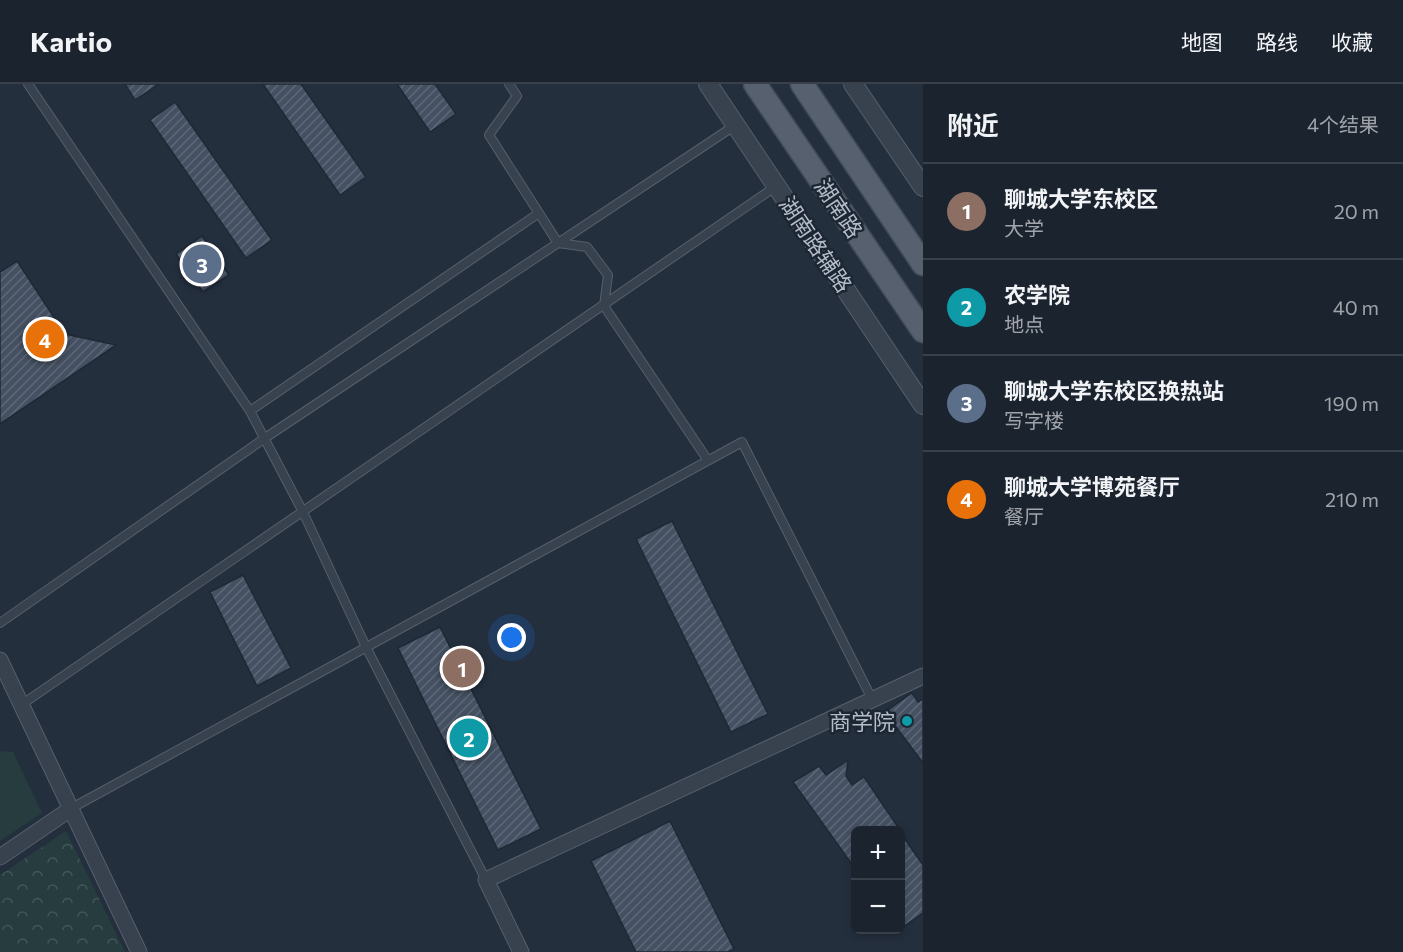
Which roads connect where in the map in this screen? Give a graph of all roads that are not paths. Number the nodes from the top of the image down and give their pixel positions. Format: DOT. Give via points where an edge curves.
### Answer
graph roads {
  1 [pos="28,84"];
  2 [pos="509,84"];
  3 [pos="708,84"];
  4 [pos="755,84"];
  5 [pos="802,84"];
  6 [pos="853,84"];
  7 [pos="736,125"];
  8 [pos="777,186"];
  9 [pos="923,187"];
  10 [pos="539,213"];
  11 [pos="558,243"];
  12 [pos="923,264"];
  13 [pos="604,306"];
  14 [pos="923,331"];
  15 [pos="923,405"];
  16 [pos="250,411"];
  17 [pos="265,438"];
  18 [pos="707,459"];
  19 [pos="303,512"];
  20 [pos="0,623"];
  21 [pos="366,647"];
  22 [pos="0,660"];
  23 [pos="923,676"];
  24 [pos="874,702"];
  25 [pos="21,705"];
  26 [pos="69,810"];
  27 [pos="0,856"];
  28 [pos="486,880"];
  29 [pos="139,952"];
  30 [pos="521,952"];
  1 -- 16 [label="lane"];
  2 -- 10 [label="lane" via="517,96 489,135"];
  3 -- 7 [label="street, 湖南路辅路"];
  4 -- 14 [label="main road, 湖南路"];
  5 -- 12 [label="main road, 湖南路"];
  6 -- 9 [label="street"];
  7 -- 8 [label="street, 湖南路辅路"];
  7 -- 11 [label="lane"];
  8 -- 13 [label="lane"];
  8 -- 15 [label="street, 湖南路辅路"];
  10 -- 11 [label="lane"];
  10 -- 16 [label="lane"];
  11 -- 13 [label="lane" via="587,247 608,275"];
  11 -- 17 [label="lane"];
  13 -- 18 [label="lane"];
  13 -- 19 [label="lane"];
  16 -- 17 [label="lane"];
  17 -- 19 [label="lane"];
  17 -- 20 [label="lane"];
  18 -- 21 [label="lane"];
  18 -- 24 [label="lane" via="742,442"];
  19 -- 21 [label="lane"];
  19 -- 25 [label="lane"];
  21 -- 26 [label="lane"];
  21 -- 28 [label="lane"];
  22 -- 25 [label="street"];
  23 -- 24 [label="street"];
  24 -- 28 [label="street"];
  25 -- 26 [label="street"];
  26 -- 27 [label="street"];
  26 -- 29 [label="street"];
  28 -- 30 [label="street"];
}
